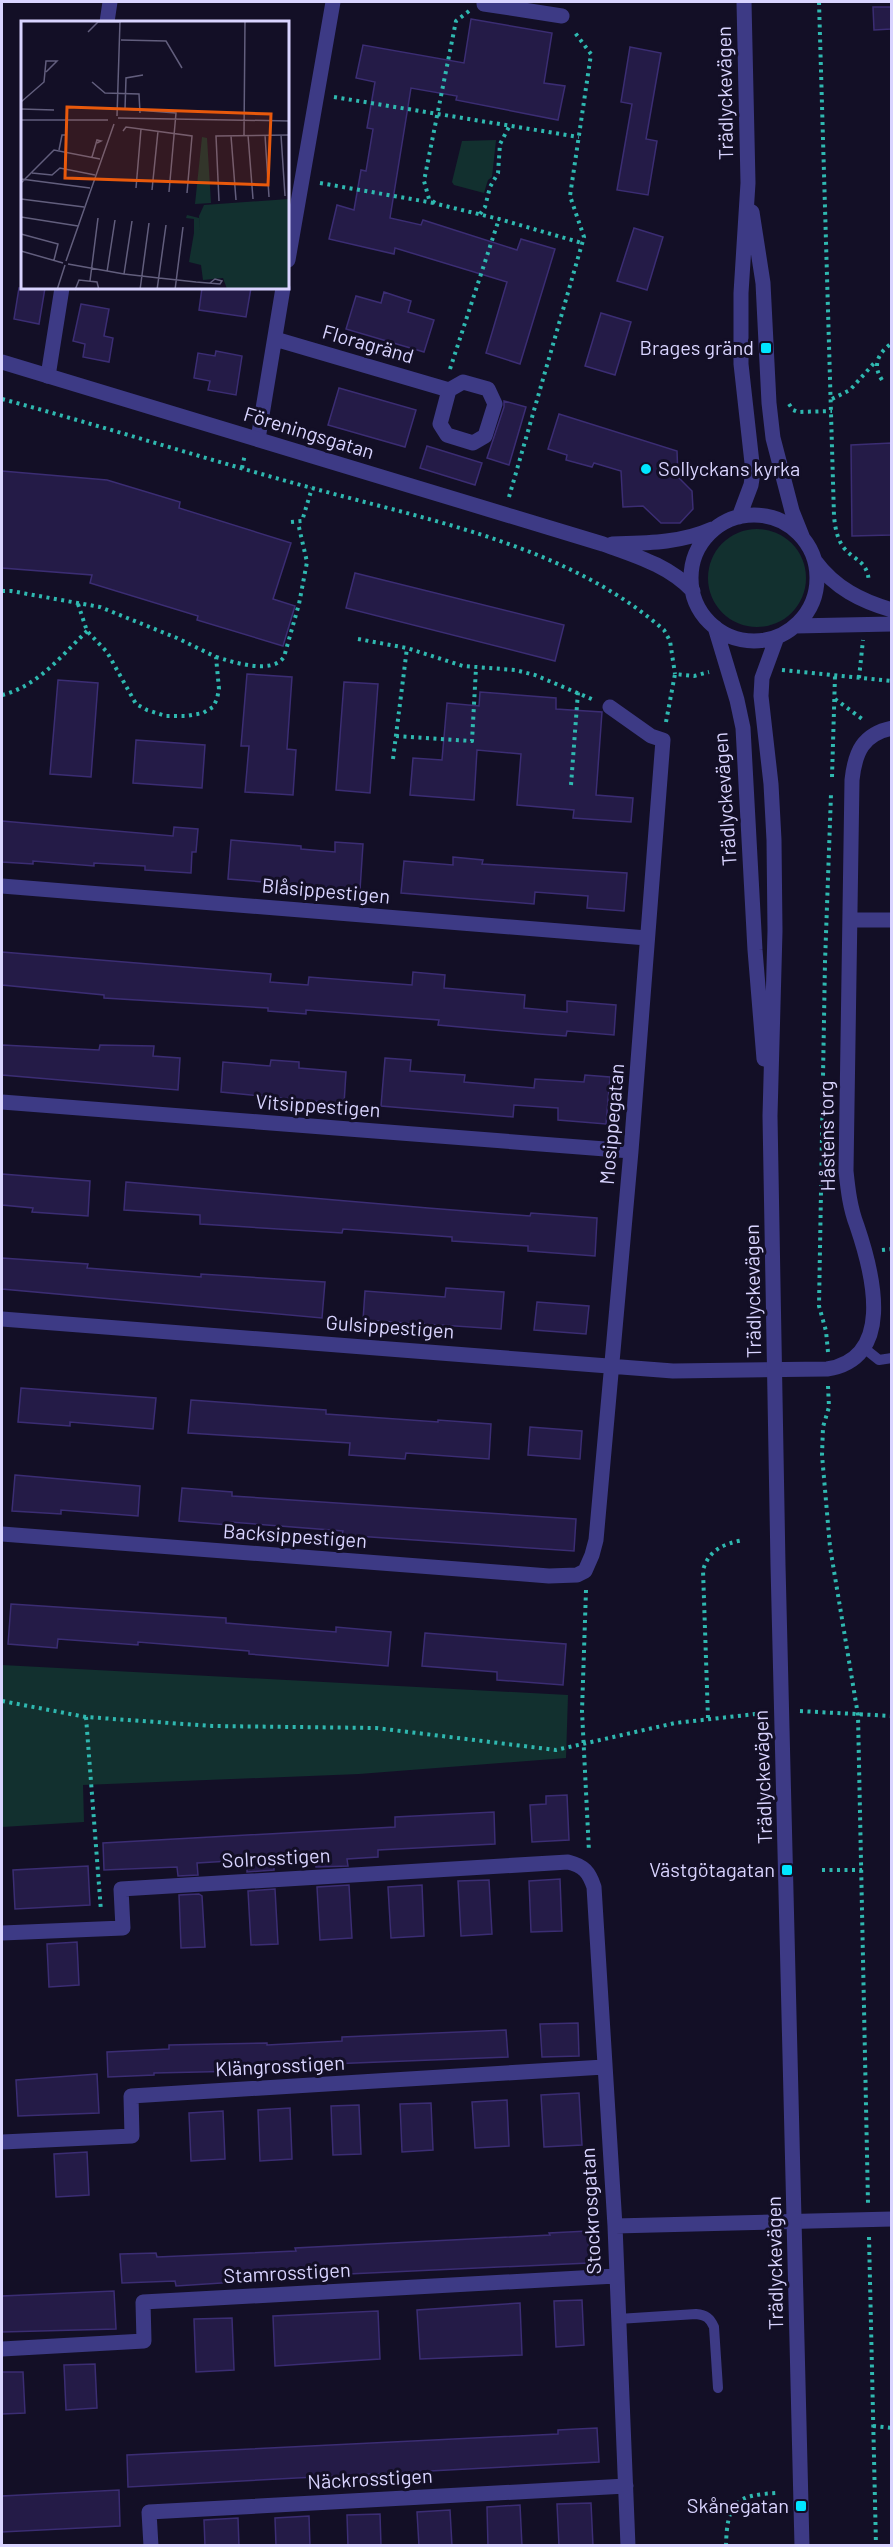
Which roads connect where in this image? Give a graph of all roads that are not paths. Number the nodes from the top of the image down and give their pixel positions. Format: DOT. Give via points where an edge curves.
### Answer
graph roads {
  1 [pos="110,2"];
  2 [pos="333,2"];
  3 [pos="744,2"];
  4 [pos="484,3"];
  5 [pos="546,7"];
  6 [pos="562,16"];
  7 [pos="107,21"];
  8 [pos="748,183"];
  9 [pos="290,249"];
  10 [pos="62,290"];
  11 [pos="283,290"];
  12 [pos="275,339"];
  13 [pos="2,362"];
  14 [pos="48,376"];
  15 [pos="447,389"];
  16 [pos="258,439"];
  17 [pos="739,517"];
  18 [pos="718,527"];
  19 [pos="803,539"];
  20 [pos="603,544"];
  21 [pos="814,560"];
  22 [pos="693,591"];
  23 [pos="891,610"];
  24 [pos="891,624"];
  25 [pos="795,626"];
  26 [pos="715,627"];
  27 [pos="777,637"];
  28 [pos="610,707"];
  29 [pos="891,728"];
  30 [pos="2,886"];
  31 [pos="850,920"];
  32 [pos="891,920"];
  33 [pos="647,938"];
  34 [pos="2,1102"];
  35 [pos="770,1116"];
  36 [pos="631,1151"];
  37 [pos="2,1318"];
  38 [pos="869,1352"];
  39 [pos="891,1358"];
  40 [pos="612,1365"];
  41 [pos="776,1370"];
  42 [pos="2,1534"];
  43 [pos="585,1571"];
  44 [pos="590,1874"];
  45 [pos="2,1933"];
  46 [pos="604,2067"];
  47 [pos="2,2142"];
  48 [pos="891,2219"];
  49 [pos="795,2222"];
  50 [pos="615,2226"];
  51 [pos="616,2276"];
  52 [pos="618,2319"];
  53 [pos="2,2349"];
  54 [pos="718,2388"];
  55 [pos="626,2486"];
  56 [pos="152,2546"];
  57 [pos="628,2546"];
  58 [pos="802,2546"];
  1 -- 7 [label="street"];
  2 -- 9 [label="street"];
  3 -- 8 [label="street, Trädlyckevägen"];
  4 -- 5 [label="street"];
  5 -- 6 [label="street"];
  8 -- 17 [label="street, Trädlyckevägen" via="741,364 753,472"];
  8 -- 19 [label="street, Trädlyckevägen" via="764,283 773,438"];
  10 -- 14 [label="street"];
  11 -- 12 [label="street"];
  12 -- 15 [label="street, Floragränd"];
  12 -- 16 [label="street"];
  13 -- 14 [label="street, Föreningsgatan"];
  14 -- 16 [label="street, Föreningsgatan"];
  16 -- 20 [label="street, Föreningsgatan"];
  17 -- 18 [label="street"];
  17 -- 19 [label="street" via="769,517 788,525"];
  18 -- 20 [label="street, Föreningsgatan" via="662,542"];
  18 -- 22 [label="street" via="696,555"];
  19 -- 21 [label="street"];
  20 -- 22 [label="street, Föreningsgatan" via="656,564"];
  21 -- 23 [label="street" via="837,585 867,603"];
  21 -- 25 [label="street" via="816,589 812,603"];
  22 -- 26 [label="street" via="700,611"];
  24 -- 25 [label="street"];
  25 -- 27 [label="street"];
  26 -- 27 [label="street" via="745,641"];
  26 -- 35 [label="street, Trädlyckevägen" via="743,728 760,1017"];
  27 -- 35 [label="street, Trädlyckevägen" via="765,667 761,696 774,840"];
  28 -- 33 [label="street, Mosippegatan" via="663,740"];
  29 -- 31 [label="street, Håstens torg" via="867,738 857,753 852,780"];
  30 -- 33 [label="street, Blåsippestigen"];
  31 -- 32 [label="street"];
  31 -- 38 [label="street, Håstens torg" via="846,1171 854,1216 883,1306 882,1330"];
  33 -- 36 [label="street, Mosippegatan"];
  34 -- 36 [label="street, Vitsippestigen"];
  35 -- 41 [label="street, Trädlyckevägen"];
  36 -- 40 [label="street, Mosippegatan"];
  37 -- 40 [label="street, Gulsippestigen"];
  38 -- 39 [label="lane" via="879,1360"];
  38 -- 41 [label="street" via="862,1360 846,1366"];
  40 -- 41 [label="street, Gulsippestigen" via="674,1371"];
  40 -- 43 [label="street, Mosippegatan" via="596,1540"];
  41 -- 49 [label="street, Trädlyckevägen"];
  42 -- 43 [label="street, Backsippestigen" via="549,1576"];
  44 -- 45 [label="street, Solrosstigen" via="581,1865 568,1862 121,1889 123,1928"];
  44 -- 46 [label="street, Stockrosgatan" via="594,1887"];
  46 -- 47 [label="street, Klängrosstigen" via="131,2096 132,2136"];
  46 -- 50 [label="street, Stockrosgatan"];
  48 -- 49 [label="street"];
  49 -- 50 [label="street"];
  49 -- 58 [label="street, Trädlyckevägen"];
  50 -- 51 [label="street, Stockrosgatan"];
  51 -- 52 [label="street, Stockrosgatan"];
  51 -- 53 [label="street, Stamrosstigen" via="143,2302 144,2341"];
  52 -- 54 [label="lane" via="696,2314 711,2319"];
  52 -- 55 [label="street, Stockrosgatan"];
  55 -- 56 [label="street, Näckrosstigen" via="149,2512"];
  55 -- 57 [label="street, Stockrosgatan"];
}
